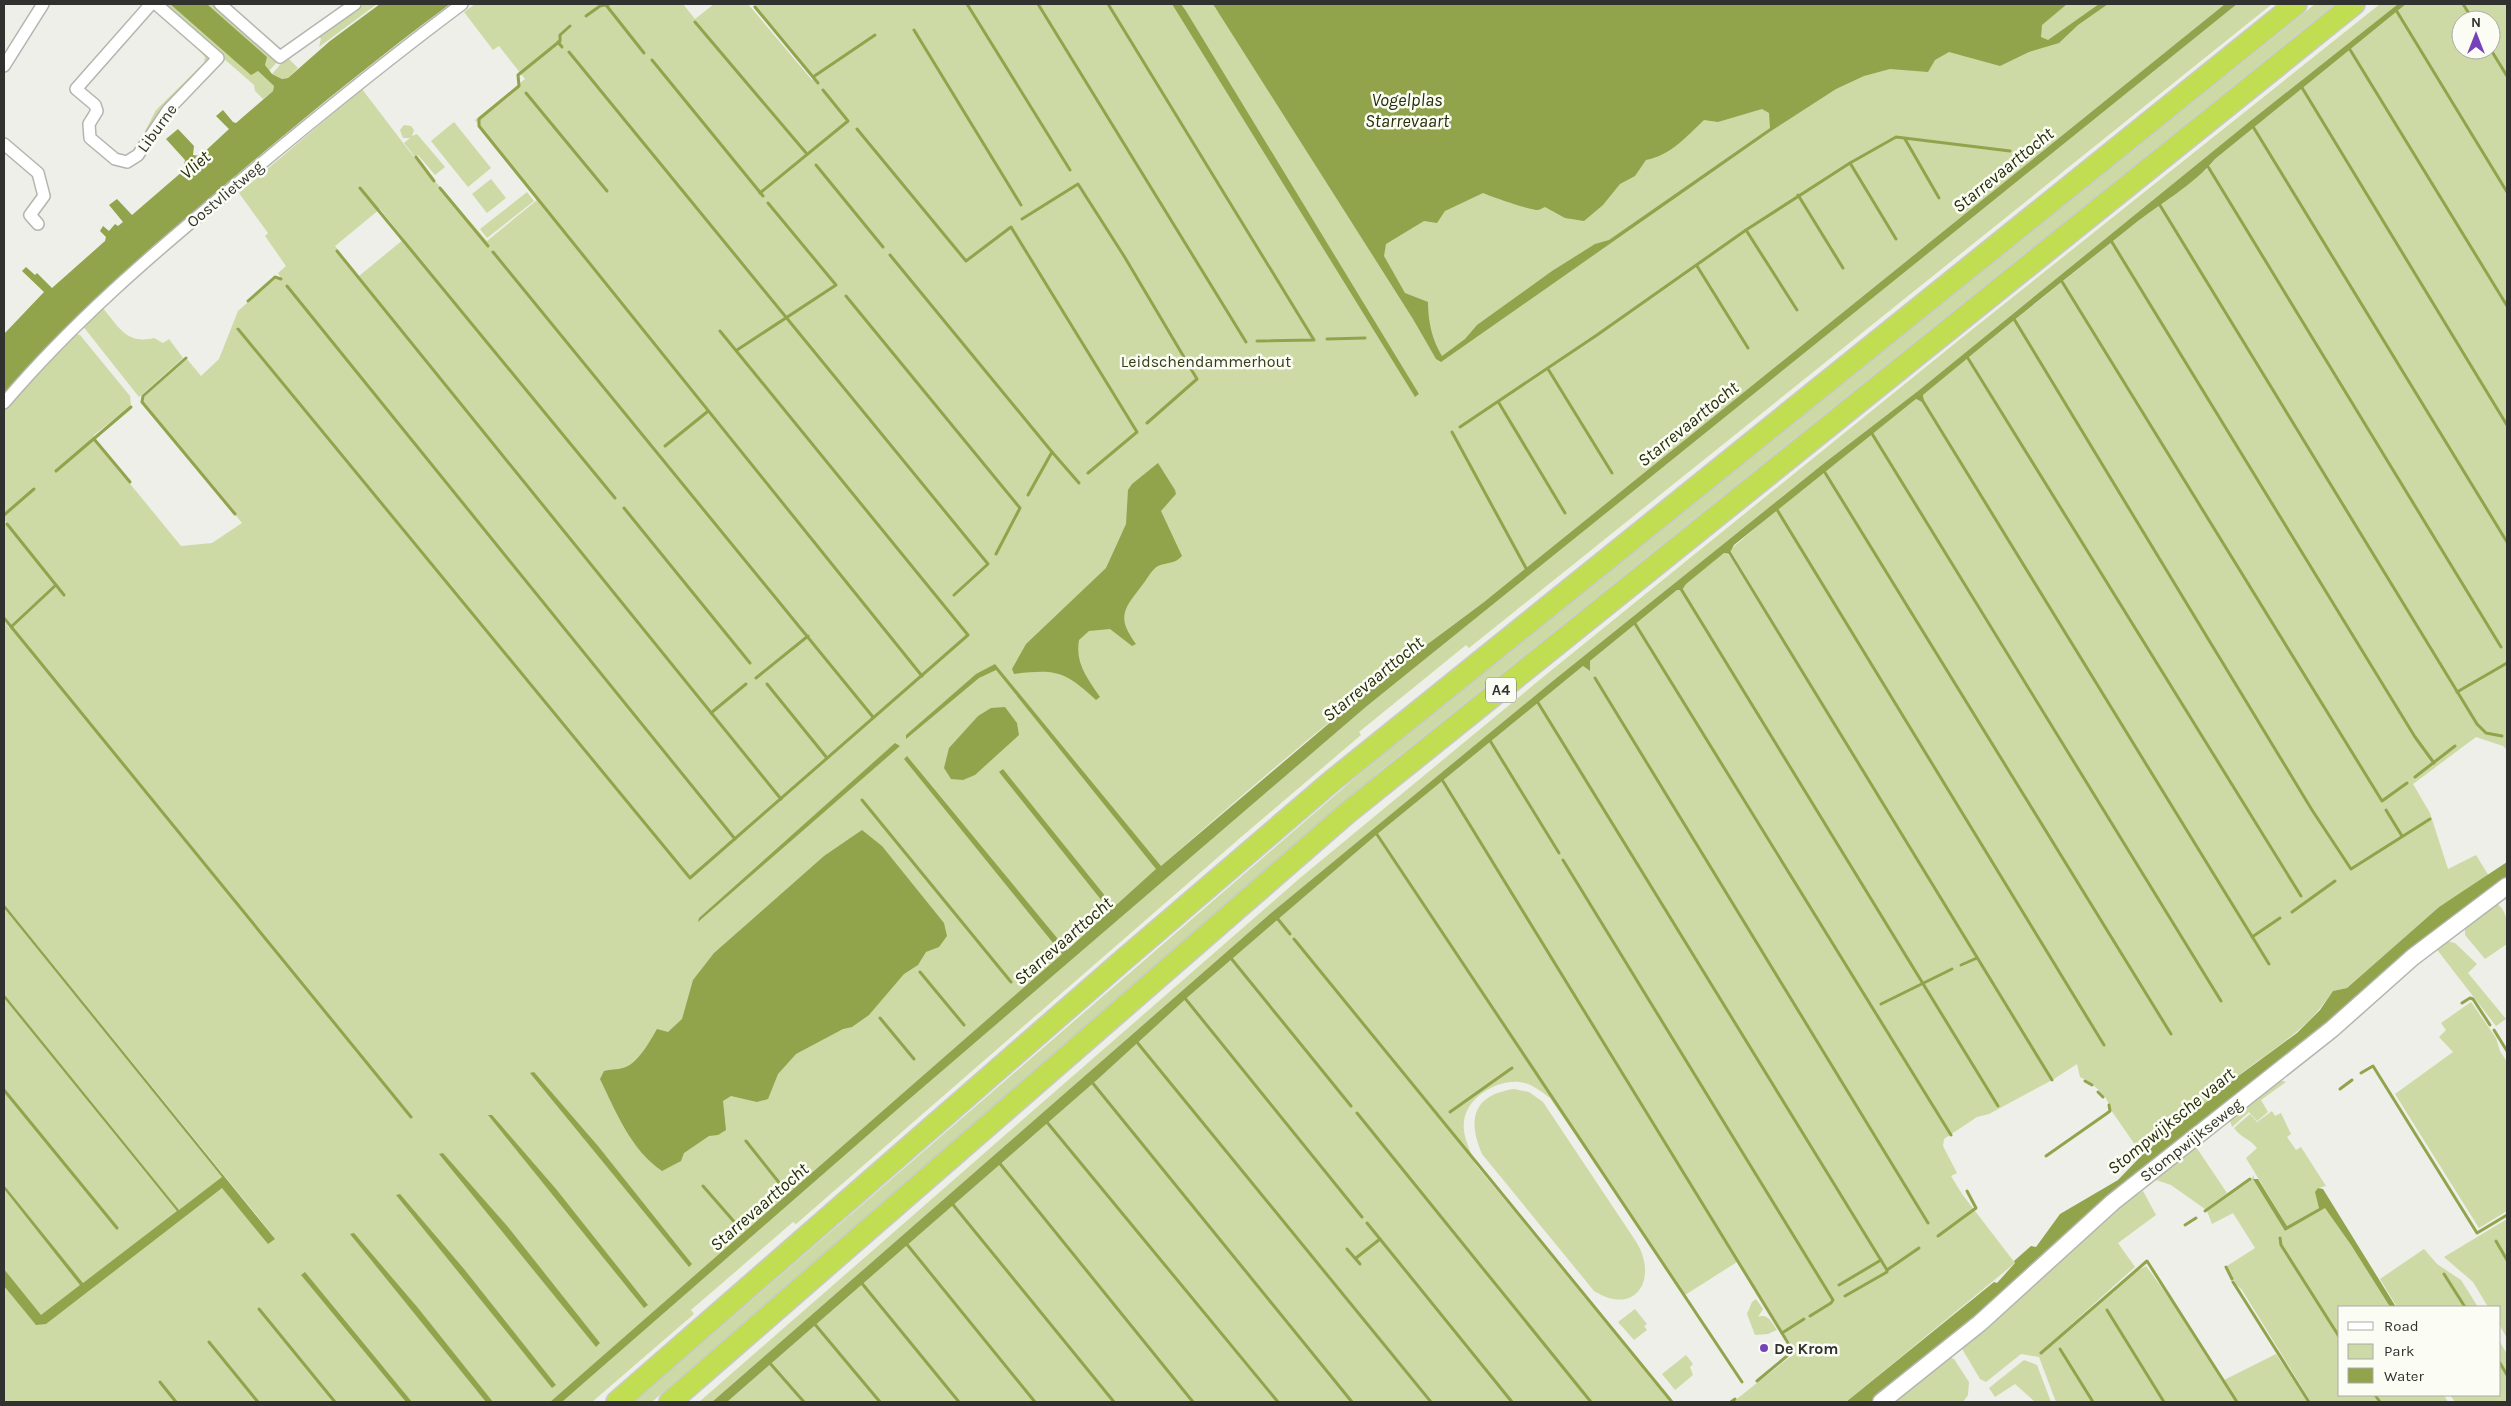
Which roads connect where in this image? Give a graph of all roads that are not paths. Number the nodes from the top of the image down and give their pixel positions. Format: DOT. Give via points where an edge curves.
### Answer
graph roads {
  1 [pos="44,4"];
  2 [pos="150,4"];
  3 [pos="156,4"];
  4 [pos="220,4"];
  5 [pos="355,4"];
  6 [pos="462,4"];
  7 [pos="2296,4"];
  8 [pos="2354,4"];
  9 [pos="4,66"];
  10 [pos="4,144"];
  11 [pos="38,224"];
  12 [pos="4,403"];
  13 [pos="2507,886"];
  14 [pos="617,1402"];
  15 [pos="670,1402"];
  16 [pos="1882,1402"];
  1 -- 9 [label="street"];
  2 -- 3 [label="street, Liburne" via="76,89 95,105 97,111 89,124 90,138 115,159 127,162 138,155 168,110 218,58"];
  4 -- 5 [label="street" via="280,57"];
  6 -- 12 [label="street, Oostvlietweg" via="364,78 150,257 89,312"];
  7 -- 14 [label="highway, A4" via="1332,781"];
  8 -- 15 [label="highway, A4" via="1346,814"];
  10 -- 11 [label="street" via="38,173 44,196 30,216"];
  13 -- 16 [label="street, Stompwijkseweg" via="2413,957 2332,1029 2113,1202 1980,1322"];
}
